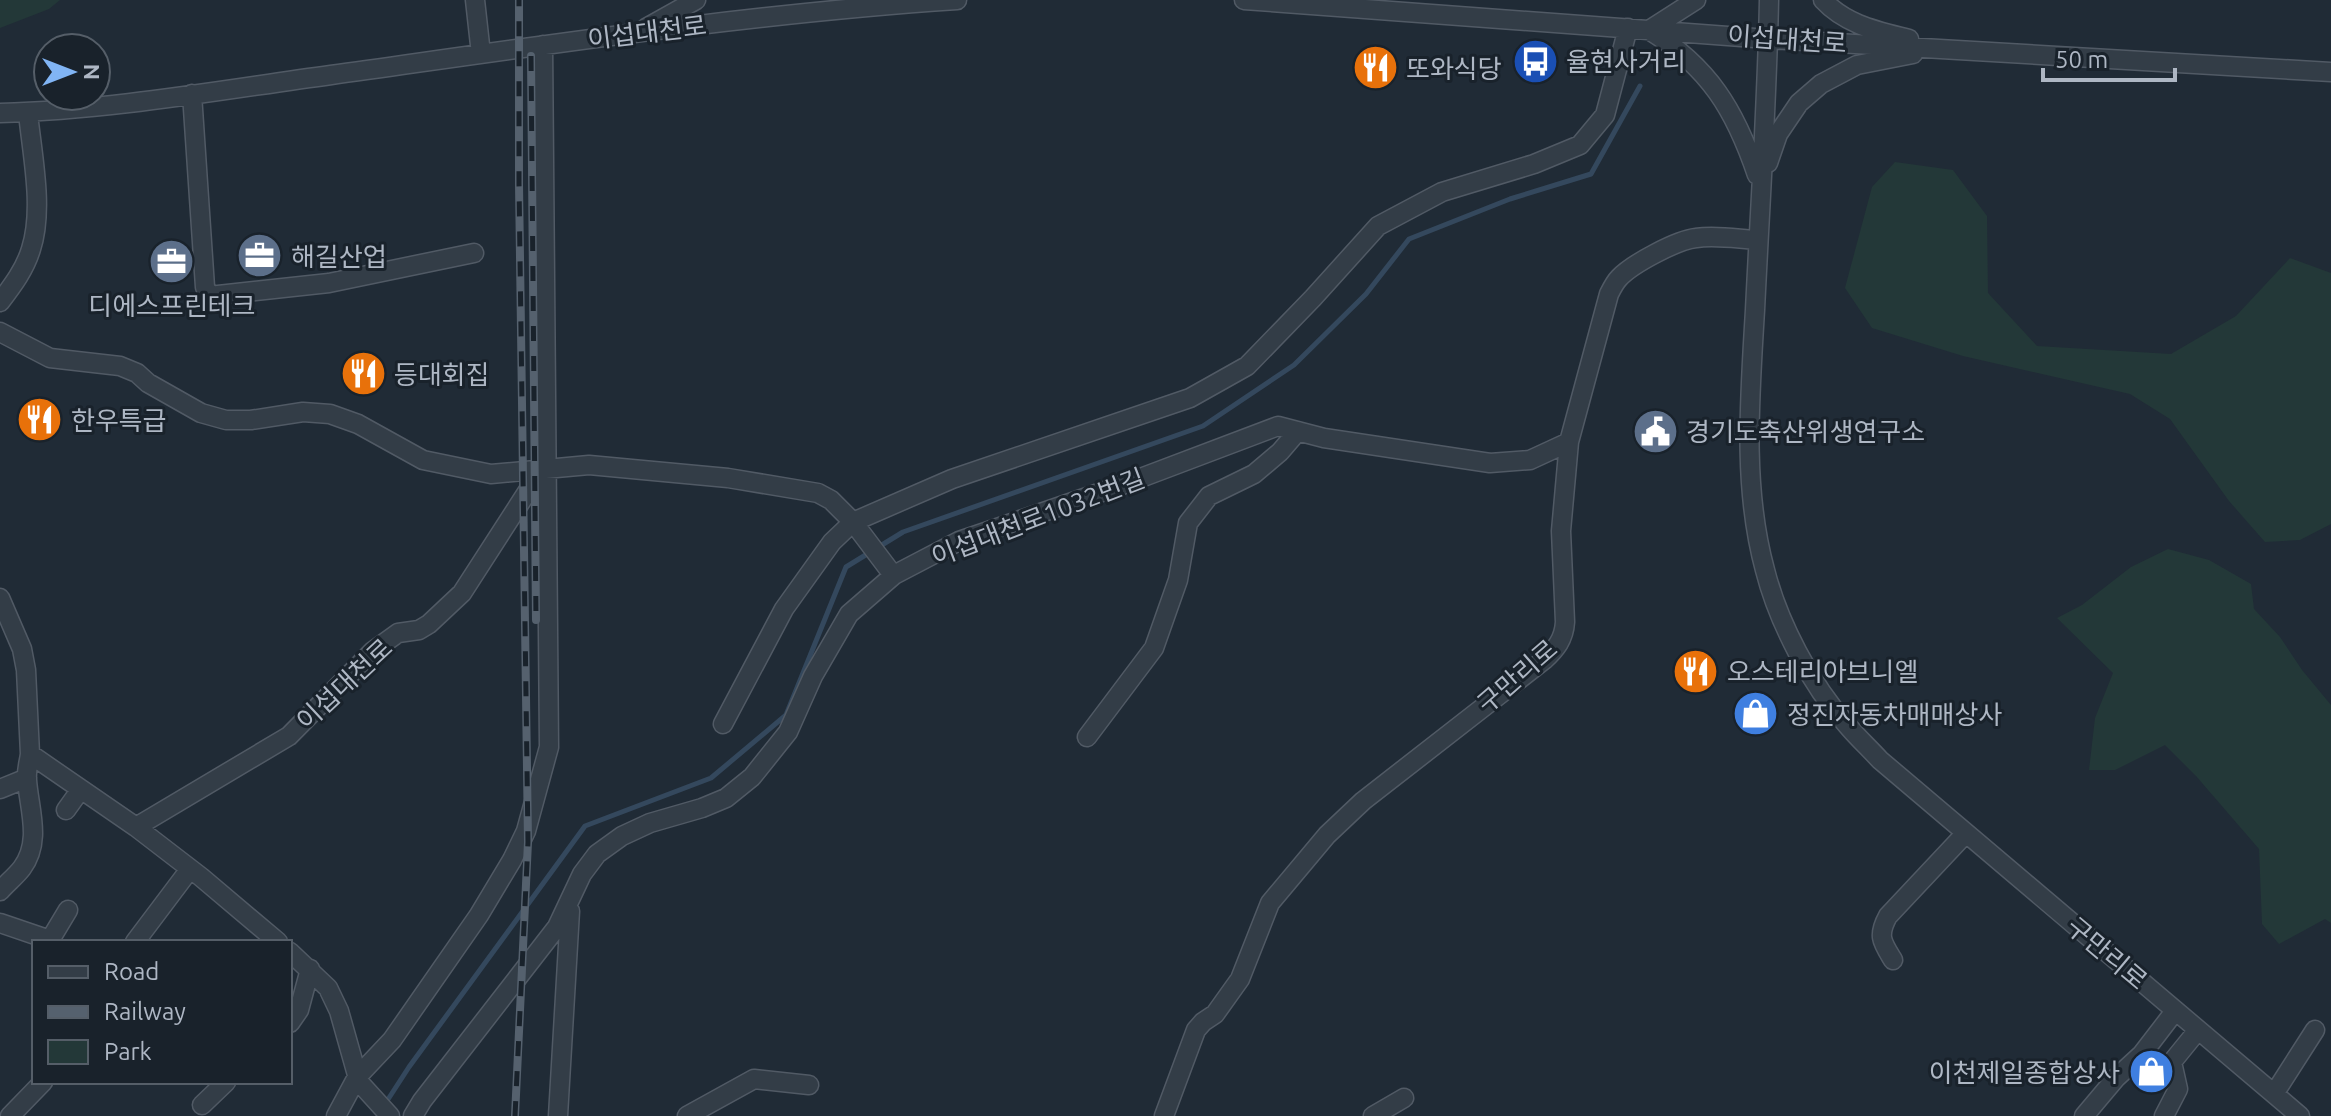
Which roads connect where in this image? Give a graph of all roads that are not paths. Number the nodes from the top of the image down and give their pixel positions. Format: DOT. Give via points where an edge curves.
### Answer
graph roads {
  1 [pos="475,0"];
  2 [pos="696,0"];
  3 [pos="957,0"];
  4 [pos="1244,0"];
  5 [pos="1696,0"];
  6 [pos="1769,0"];
  7 [pos="1823,0"];
  8 [pos="906,2"];
  9 [pos="787,7"];
  10 [pos="1628,28"];
  11 [pos="1649,30"];
  12 [pos="638,32"];
  13 [pos="1768,39"];
  14 [pos="543,45"];
  15 [pos="1943,49"];
  16 [pos="481,54"];
  17 [pos="2331,72"];
  18 [pos="192,94"];
  19 [pos="0,113"];
  20 [pos="28,113"];
  21 [pos="1761,185"];
  22 [pos="1758,240"];
  23 [pos="474,253"];
  24 [pos="0,302"];
  25 [pos="0,332"];
  26 [pos="1298,431"];
  27 [pos="1569,442"];
  28 [pos="544,469"];
  29 [pos="856,526"];
  30 [pos="890,571"];
  31 [pos="0,598"];
  32 [pos="723,724"];
  33 [pos="1087,737"];
  34 [pos="30,754"];
  35 [pos="27,778"];
  36 [pos="0,789"];
  37 [pos="81,789"];
  38 [pos="66,810"];
  39 [pos="136,827"];
  40 [pos="1966,833"];
  41 [pos="190,869"];
  42 [pos="0,891"];
  43 [pos="571,899"];
  44 [pos="68,910"];
  45 [pos="0,923"];
  46 [pos="137,940"];
  47 [pos="276,940"];
  48 [pos="292,954"];
  49 [pos="1893,960"];
  50 [pos="310,969"];
  51 [pos="2175,1011"];
  52 [pos="292,1020"];
  53 [pos="2198,1030"];
  54 [pos="2315,1030"];
  55 [pos="359,1082"];
  56 [pos="41,1084"];
  57 [pos="224,1084"];
  58 [pos="809,1085"];
  59 [pos="2274,1094"];
  60 [pos="1404,1098"];
  61 [pos="202,1105"];
  62 [pos="10,1116"];
  63 [pos="336,1116"];
  64 [pos="390,1116"];
  65 [pos="413,1116"];
  66 [pos="558,1116"];
  67 [pos="687,1116"];
  68 [pos="1164,1116"];
  69 [pos="1373,1116"];
  70 [pos="2084,1116"];
  71 [pos="2164,1116"];
  72 [pos="2300,1116"];
  1 -- 16 [label="street"];
  2 -- 12 [label="street"];
  3 -- 8 [label="street, 이섭대천로"];
  4 -- 10 [label="street, 이섭대천로"];
  5 -- 11 [label="street"];
  6 -- 13 [label="street, 구만리로"];
  7 -- 15 [label="street" via="1855,24"];
  8 -- 9 [label="street, 이섭대천로"];
  9 -- 12 [label="street, 이섭대천로"];
  10 -- 11 [label="street, 이섭대천로"];
  10 -- 29 [label="street" via="1605,115 1580,145 1442,192 1378,226 1247,366 1190,398 952,479"];
  11 -- 13 [label="street, 이섭대천로"];
  11 -- 21 [label="street" via="1700,69 1721,98 1743,134"];
  12 -- 14 [label="street, 이섭대천로"];
  13 -- 15 [label="street, 이섭대천로"];
  13 -- 21 [label="street, 구만리로"];
  14 -- 16 [label="street, 이섭대천로"];
  14 -- 28 [label="street"];
  15 -- 17 [label="street, 이섭대천로"];
  15 -- 21 [label="street" via="1857,65 1821,84 1799,103 1778,134"];
  16 -- 18 [label="street, 이섭대천로"];
  18 -- 20 [label="street, 이섭대천로"];
  18 -- 23 [label="street" via="209,296 329,283"];
  19 -- 20 [label="street, 이섭대천로"];
  20 -- 24 [label="street" via="35,236 17,279"];
  21 -- 22 [label="street, 구만리로"];
  22 -- 27 [label="street, 구만리로" via="1686,240 1616,280"];
  22 -- 40 [label="street, 구만리로" via="1750,455 1753,518 1765,573 1786,628 1845,724"];
  25 -- 28 [label="street" via="50,358 120,366 201,413 226,420 330,414 423,460 491,474"];
  26 -- 27 [label="street, 이섭대천로1032번길" via="1490,463 1530,460"];
  26 -- 33 [label="street" via="1254,474 1209,496 1188,523 1178,580 1154,648"];
  26 -- 43 [label="street, 이섭대천로1032번길" via="1269,428 959,541 894,575 849,614 788,732 752,777 726,798 622,836 597,854"];
  27 -- 68 [label="street, 구만리로" via="1561,531 1565,622 1559,643 1363,801 1280,889 1240,979 1196,1030"];
  28 -- 29 [label="street" via="589,465 803,489 831,500"];
  28 -- 39 [label="street, 이섭대천로" via="462,593 425,628 398,633 373,651 289,736"];
  28 -- 55 [label="street" via="549,747 537,795 512,860 479,915"];
  29 -- 30 [label="street"];
  29 -- 32 [label="street" via="832,542 784,609"];
  31 -- 34 [label="street" via="22,649"];
  34 -- 35 [label="street"];
  34 -- 37 [label="street"];
  35 -- 36 [label="street"];
  35 -- 42 [label="street" via="34,826 30,853"];
  37 -- 38 [label="street"];
  37 -- 39 [label="street"];
  39 -- 41 [label="street"];
  40 -- 49 [label="street" via="1888,916 1881,937"];
  40 -- 51 [label="street, 구만리로"];
  41 -- 46 [label="street"];
  41 -- 47 [label="street"];
  43 -- 65 [label="street, 이섭대천로1032번길" via="557,927"];
  43 -- 66 [label="street"];
  44 -- 45 [label="street" via="50,940"];
  48 -- 50 [label="street"];
  50 -- 52 [label="street"];
  50 -- 55 [label="street" via="334,998"];
  51 -- 53 [label="street, 구만리로"];
  51 -- 70 [label="street"];
  53 -- 59 [label="street, 구만리로"];
  53 -- 71 [label="street" via="2172,1062 2178,1089"];
  54 -- 59 [label="street"];
  55 -- 63 [label="street"];
  55 -- 64 [label="street"];
  56 -- 62 [label="street"];
  57 -- 61 [label="street"];
  58 -- 67 [label="street" via="754,1079"];
  59 -- 72 [label="street, 구만리로"];
  60 -- 69 [label="street"];
}
